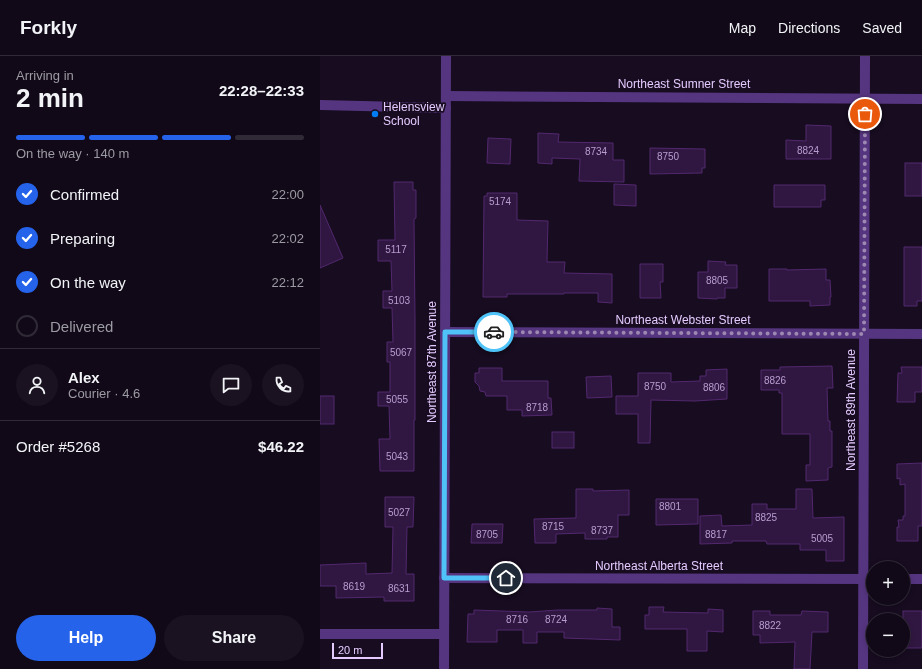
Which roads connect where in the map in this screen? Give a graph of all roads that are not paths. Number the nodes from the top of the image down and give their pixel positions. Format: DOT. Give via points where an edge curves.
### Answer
graph roads {
  1 [pos="446,56"];
  2 [pos="866,56"];
  3 [pos="446,96"];
  4 [pos="865,99"];
  5 [pos="922,99"];
  6 [pos="320,105"];
  7 [pos="446,108"];
  8 [pos="445,332"];
  9 [pos="864,334"];
  10 [pos="922,334"];
  11 [pos="869,561"];
  12 [pos="444,578"];
  13 [pos="866,579"];
  14 [pos="910,579"];
  15 [pos="922,579"];
  16 [pos="867,605"];
  17 [pos="320,634"];
  18 [pos="444,634"];
  19 [pos="444,669"];
  20 [pos="863,669"];
  1 -- 3 [label="street, Northeast 87th Avenue"];
  2 -- 4 [label="street, Northeast 89th Avenue"];
  3 -- 4 [label="street, Northeast Sumner Street"];
  3 -- 7 [label="street, Northeast 87th Avenue"];
  4 -- 5 [label="street, Northeast Sumner Street"];
  4 -- 9 [label="street, Northeast 89th Avenue"];
  6 -- 7 [label="street"];
  7 -- 8 [label="street, Northeast 87th Avenue"];
  8 -- 9 [label="street, Northeast Webster Street"];
  8 -- 12 [label="street, Northeast 87th Avenue"];
  9 -- 10 [label="street, Northeast Webster Street"];
  9 -- 11 [label="street, Northeast 89th Avenue"];
  12 -- 13 [label="street, Northeast Alberta Street"];
  12 -- 18 [label="street, Northeast 87th Avenue"];
  14 -- 15 [label="street"];
  16 -- 20 [label="street, Northeast 89th Avenue"];
  17 -- 18 [label="street"];
  18 -- 19 [label="street, Northeast 87th Avenue"];
}
